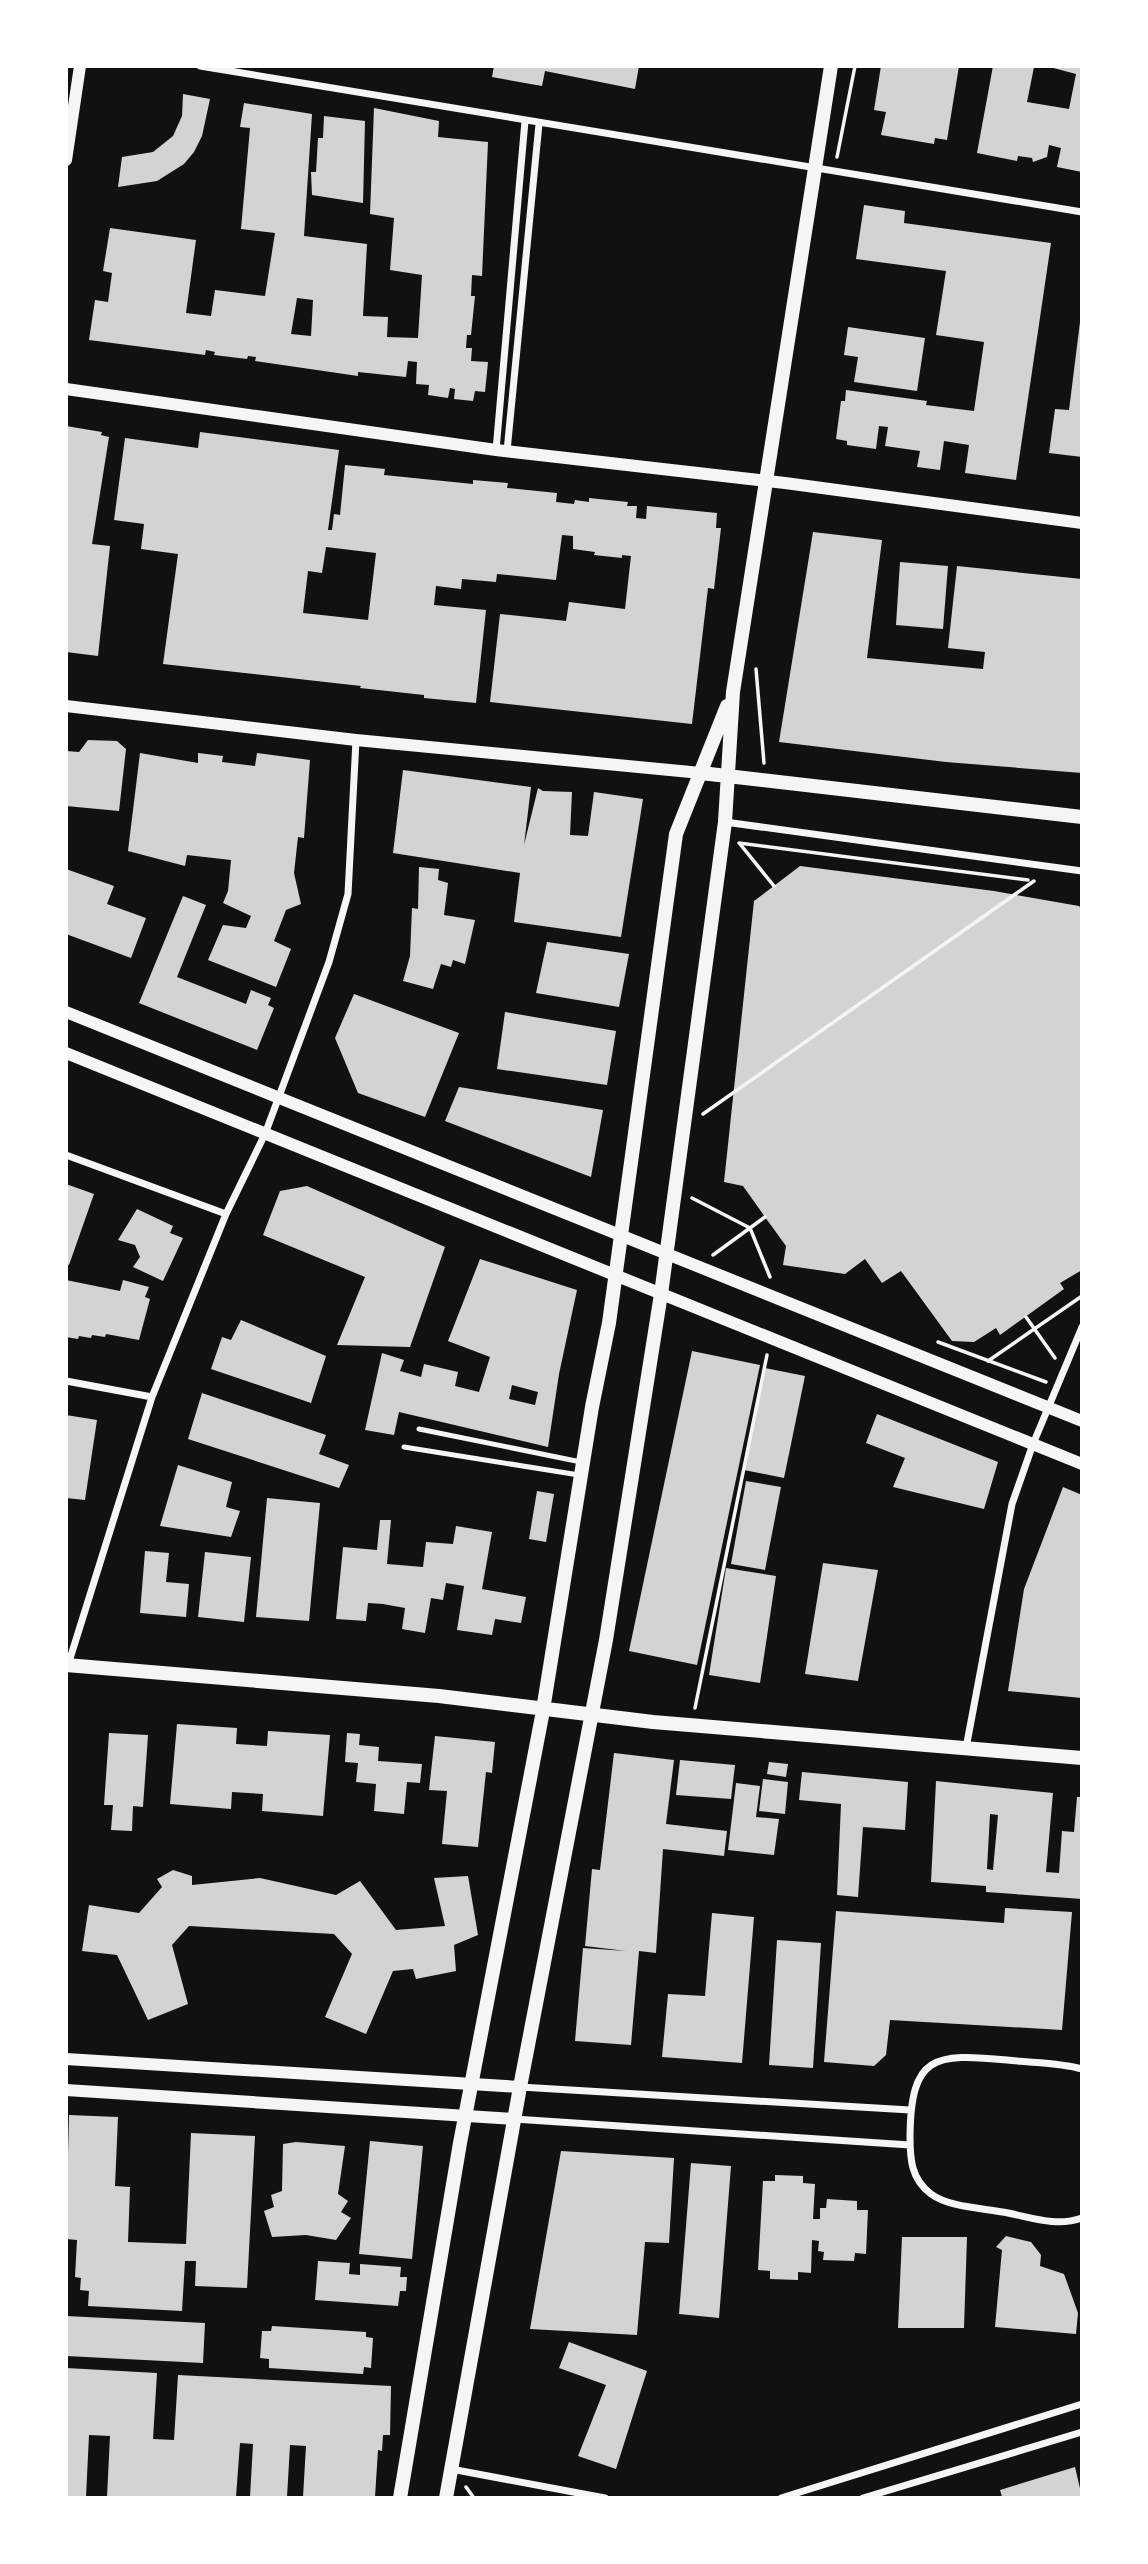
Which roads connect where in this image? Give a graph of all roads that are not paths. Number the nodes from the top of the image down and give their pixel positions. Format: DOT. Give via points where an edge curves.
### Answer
graph roads {
  1 [pos="80,66"];
  2 [pos="200,66"];
  3 [pos="831,66"];
  4 [pos="525,121"];
  5 [pos="539,124"];
  6 [pos="69,126"];
  7 [pos="66,160"];
  8 [pos="817,168"];
  9 [pos="1082,212"];
  10 [pos="66,389"];
  11 [pos="502,451"];
  12 [pos="766,481"];
  13 [pos="1082,523"];
  14 [pos="733,692"];
  15 [pos="66,706"];
  16 [pos="356,740"];
  17 [pos="701,773"];
  18 [pos="728,776"];
  19 [pos="1082,817"];
  20 [pos="725,822"];
  21 [pos="1082,871"];
  22 [pos="66,1012"];
  23 [pos="66,1053"];
  24 [pos="280,1098"];
  25 [pos="265,1134"];
  26 [pos="66,1155"];
  27 [pos="226,1214"];
  28 [pos="623,1234"];
  29 [pos="667,1252"];
  30 [pos="617,1276"];
  31 [pos="661,1294"];
  32 [pos="1082,1327"];
  33 [pos="66,1381"];
  34 [pos="152,1397"];
  35 [pos="1049,1408"];
  36 [pos="1082,1421"];
  37 [pos="419,1429"];
  38 [pos="1033,1444"];
  39 [pos="404,1447"];
  40 [pos="1082,1464"];
  41 [pos="583,1468"];
  42 [pos="67,1667"];
  43 [pos="543,1707"];
  44 [pos="592,1714"];
  45 [pos="966,1749"];
  46 [pos="1082,1758"];
  47 [pos="66,2059"];
  48 [pos="1082,2069"];
  49 [pos="471,2084"];
  50 [pos="520,2087"];
  51 [pos="66,2090"];
  52 [pos="911,2110"];
  53 [pos="465,2116"];
  54 [pos="514,2119"];
  55 [pos="910,2146"];
  56 [pos="1082,2218"];
  57 [pos="1082,2404"];
  58 [pos="1082,2432"];
  59 [pos="452,2469"];
  60 [pos="400,2497"];
  61 [pos="446,2497"];
  62 [pos="605,2497"];
  63 [pos="781,2497"];
  64 [pos="863,2497"];
  1 -- 6 [label="street"];
  2 -- 4 [label="street"];
  3 -- 8 [label="main road"];
  4 -- 5 [label="street"];
  4 -- 11 [label="street"];
  5 -- 8 [label="street"];
  5 -- 11 [label="street"];
  6 -- 7 [label="street"];
  8 -- 9 [label="street"];
  8 -- 12 [label="main road"];
  10 -- 11 [label="street"];
  11 -- 12 [label="street"];
  12 -- 13 [label="street"];
  12 -- 14 [label="main road"];
  14 -- 17 [label="main road"];
  14 -- 18 [label="main road"];
  15 -- 16 [label="street"];
  16 -- 17 [label="street"];
  16 -- 24 [label="street" via="348,894"];
  17 -- 18 [label="main road"];
  17 -- 28 [label="main road" via="676,834"];
  18 -- 19 [label="main road"];
  18 -- 20 [label="main road"];
  20 -- 21 [label="street"];
  20 -- 29 [label="main road"];
  22 -- 24 [label="street"];
  23 -- 25 [label="street"];
  24 -- 25 [label="street"];
  24 -- 28 [label="street"];
  25 -- 27 [label="street"];
  25 -- 30 [label="street"];
  26 -- 27 [label="street"];
  27 -- 34 [label="street"];
  28 -- 29 [label="street"];
  28 -- 30 [label="main road"];
  29 -- 31 [label="main road"];
  29 -- 35 [label="street"];
  30 -- 31 [label="street"];
  30 -- 41 [label="main road"];
  31 -- 38 [label="street"];
  31 -- 44 [label="main road"];
  32 -- 35 [label="street"];
  33 -- 34 [label="street"];
  34 -- 42 [label="street"];
  35 -- 36 [label="street"];
  35 -- 38 [label="street"];
  37 -- 41 [label="lane"];
  38 -- 40 [label="street"];
  38 -- 45 [label="street" via="1012,1504"];
  39 -- 41 [label="lane"];
  41 -- 43 [label="main road"];
  42 -- 43 [label="main road"];
  43 -- 44 [label="main road"];
  43 -- 49 [label="main road"];
  44 -- 45 [label="main road"];
  44 -- 50 [label="main road"];
  45 -- 46 [label="main road"];
  47 -- 49 [label="street"];
  48 -- 52 [label="street" via="949,2057 918,2079"];
  49 -- 50 [label="street"];
  49 -- 53 [label="main road"];
  50 -- 52 [label="street"];
  50 -- 54 [label="main road"];
  51 -- 53 [label="street"];
  52 -- 55 [label="street"];
  53 -- 54 [label="street"];
  53 -- 60 [label="main road"];
  54 -- 55 [label="street"];
  54 -- 59 [label="main road"];
  55 -- 56 [label="street" via="916,2178 934,2196 1051,2222"];
  57 -- 63 [label="street"];
  58 -- 64 [label="street"];
  59 -- 61 [label="main road"];
  59 -- 62 [label="street"];
}
